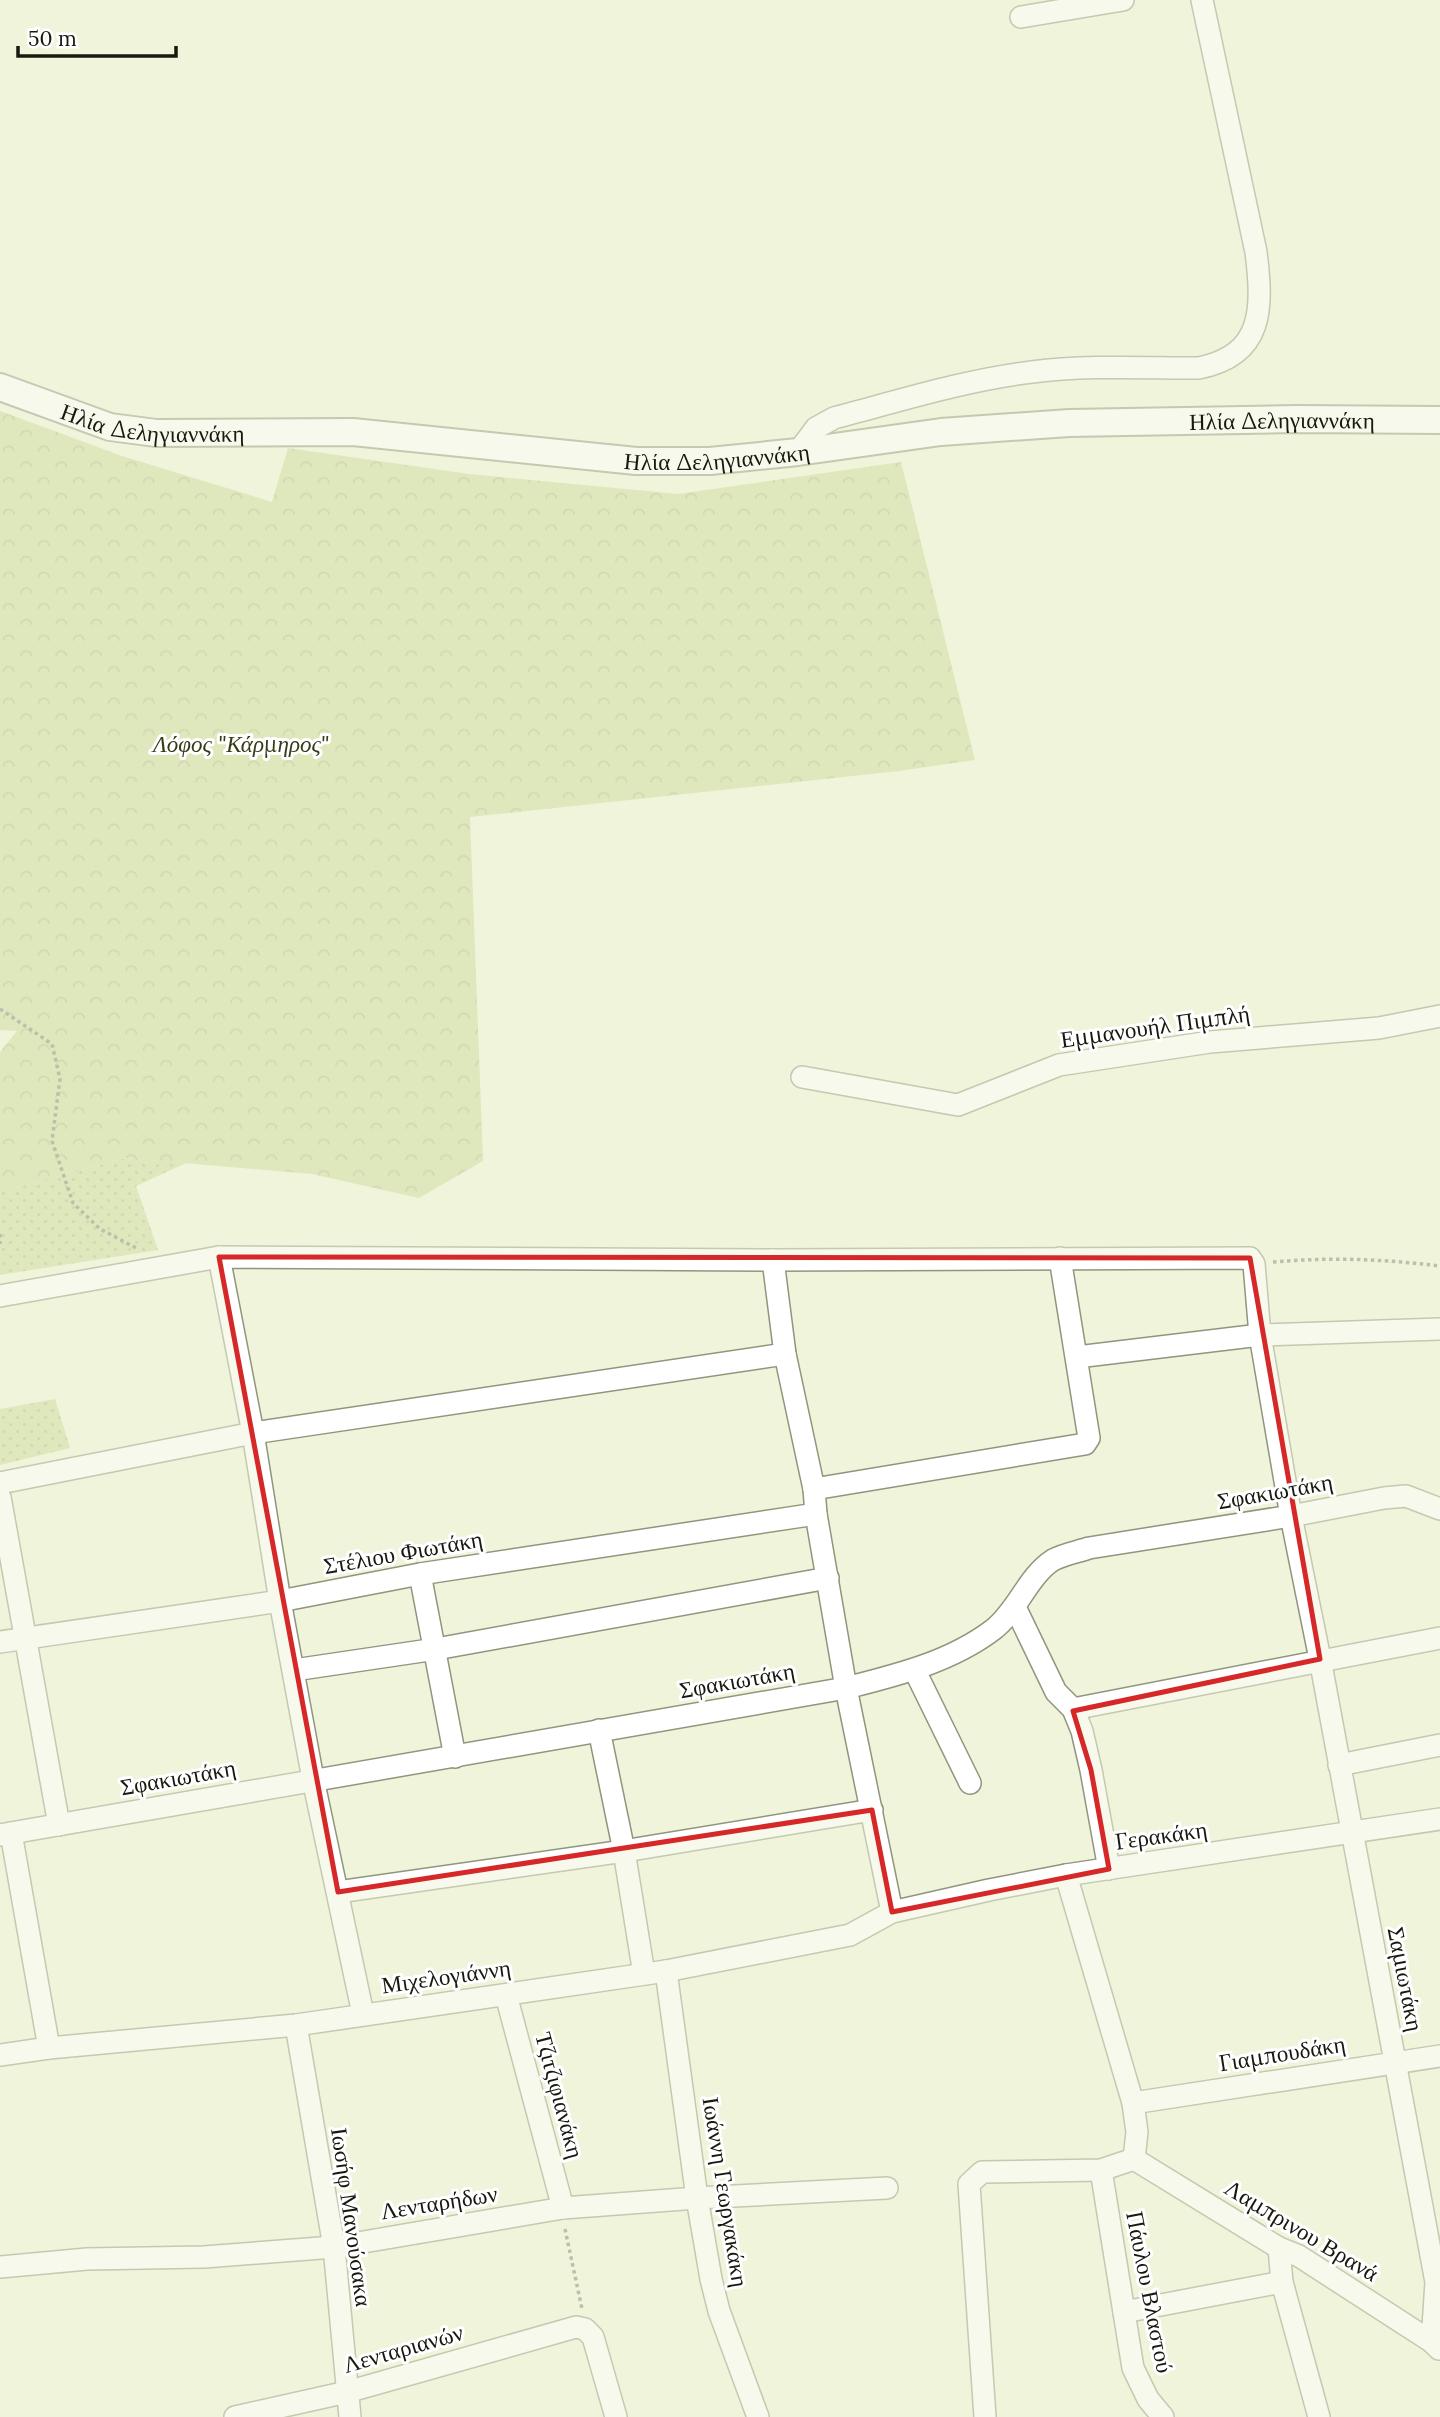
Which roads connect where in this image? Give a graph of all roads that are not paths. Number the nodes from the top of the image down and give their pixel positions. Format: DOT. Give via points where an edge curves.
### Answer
graph roads {
  1 [pos="1123,0"];
  2 [pos="1202,0"];
  3 [pos="1020,17"];
  4 [pos="0,387"];
  5 [pos="1440,420"];
  6 [pos="798,452"];
  7 [pos="1440,1016"];
  8 [pos="802,1077"];
  9 [pos="219,1257"];
  10 [pos="1060,1258"];
  11 [pos="774,1260"];
  12 [pos="0,1296"];
  13 [pos="1440,1329"];
  14 [pos="1260,1335"];
  15 [pos="785,1354"];
  16 [pos="1077,1357"];
  17 [pos="253,1433"];
  18 [pos="0,1483"];
  19 [pos="814,1489"];
  20 [pos="0,1497"];
  21 [pos="1440,1509"];
  22 [pos="816,1514"];
  23 [pos="1291,1516"];
  24 [pos="420,1574"];
  25 [pos="828,1578"];
  26 [pos="280,1601"];
  27 [pos="1015,1607"];
  28 [pos="24,1638"];
  29 [pos="1440,1638"];
  30 [pos="0,1642"];
  31 [pos="436,1649"];
  32 [pos="1320,1659"];
  33 [pos="294,1670"];
  34 [pos="915,1671"];
  35 [pos="846,1688"];
  36 [pos="1073,1709"];
  37 [pos="599,1730"];
  38 [pos="1440,1745"];
  39 [pos="455,1757"];
  40 [pos="1339,1765"];
  41 [pos="313,1779"];
  42 [pos="970,1783"];
  43 [pos="872,1810"];
  44 [pos="1440,1819"];
  45 [pos="59,1825"];
  46 [pos="1351,1833"];
  47 [pos="6,1834"];
  48 [pos="624,1851"];
  49 [pos="1109,1870"];
  50 [pos="1066,1875"];
  51 [pos="338,1892"];
  52 [pos="892,1912"];
  53 [pos="666,1971"];
  54 [pos="645,1974"];
  55 [pos="506,1995"];
  56 [pos="363,2014"];
  57 [pos="296,2025"];
  58 [pos="49,2048"];
  59 [pos="0,2055"];
  60 [pos="1440,2056"];
  61 [pos="1396,2062"];
  62 [pos="1133,2103"];
  63 [pos="1134,2158"];
  64 [pos="1101,2170"];
  65 [pos="887,2188"];
  66 [pos="697,2198"];
  67 [pos="563,2208"];
  68 [pos="334,2246"];
  69 [pos="1279,2248"];
  70 [pos="0,2267"];
  71 [pos="1282,2282"];
  72 [pos="1438,2282"];
  73 [pos="1124,2312"];
  74 [pos="1436,2347"];
  75 [pos="347,2392"];
  76 [pos="235,2417"];
  77 [pos="350,2417"];
  78 [pos="616,2417"];
  79 [pos="758,2417"];
  80 [pos="985,2417"];
  81 [pos="1163,2417"];
  82 [pos="1319,2417"];
  1 -- 3 [label="street"];
  2 -- 6 [label="street" via="1256,252 1257,320 1247,343 1233,357 1199,368 1073,369 981,380 834,418 816,428"];
  4 -- 6 [label="street, Ηλία Δεληγιαννάκη" via="110,427 156,433 353,432 636,461 710,461"];
  5 -- 6 [label="street, Ηλία Δεληγιαννάκη" via="1069,423 941,432"];
  7 -- 8 [label="street, Εµµανουήλ Πιµπλή" via="1379,1028 1210,1042 1059,1065 958,1105"];
  9 -- 11 [label="street"];
  9 -- 12 [label="street"];
  9 -- 17 [label="street"];
  10 -- 11 [label="street"];
  10 -- 14 [label="street, Σαμιωτάκη" via="1252,1259"];
  10 -- 16 [label="street"];
  11 -- 15 [label="street"];
  13 -- 14 [label="street"];
  14 -- 16 [label="street"];
  14 -- 23 [label="street, Σαμιωτάκη"];
  15 -- 17 [label="street"];
  15 -- 19 [label="street"];
  16 -- 19 [label="street" via="1089,1438 1085,1444"];
  17 -- 18 [label="street"];
  17 -- 26 [label="street"];
  19 -- 22 [label="street"];
  20 -- 28 [label="street"];
  21 -- 23 [label="street, Σφακιωτάκη" via="1406,1496"];
  22 -- 24 [label="street, Στέλιου Φιωτάκη"];
  22 -- 25 [label="street"];
  23 -- 27 [label="street, Σφακιωτάκη" via="1068,1554 1052,1561"];
  23 -- 32 [label="street, Σαμιωτάκη"];
  24 -- 26 [label="street, Στέλιου Φιωτάκη"];
  24 -- 31 [label="street"];
  25 -- 31 [label="street"];
  25 -- 35 [label="street"];
  26 -- 28 [label="street, Στέλιου Φιωτάκη"];
  26 -- 33 [label="street"];
  27 -- 34 [label="street, Σφακιωτάκη" via="996,1628 973,1643"];
  27 -- 36 [label="street" via="1056,1692"];
  28 -- 30 [label="street, Στέλιου Φιωτάκη"];
  28 -- 45 [label="street"];
  29 -- 32 [label="street"];
  31 -- 33 [label="street"];
  31 -- 39 [label="street"];
  32 -- 36 [label="street"];
  32 -- 40 [label="street, Σαμιωτάκη"];
  33 -- 41 [label="street"];
  34 -- 35 [label="street, Σφακιωτάκη"];
  34 -- 42 [label="street"];
  35 -- 37 [label="street, Σφακιωτάκη"];
  35 -- 43 [label="street"];
  36 -- 49 [label="street" via="1091,1770"];
  37 -- 39 [label="street, Σφακιωτάκη"];
  37 -- 48 [label="street"];
  38 -- 40 [label="street"];
  39 -- 41 [label="street, Σφακιωτάκη"];
  40 -- 46 [label="street, Σαμιωτάκη"];
  41 -- 45 [label="street, Σφακιωτάκη"];
  41 -- 51 [label="street"];
  43 -- 48 [label="street"];
  43 -- 52 [label="street"];
  44 -- 46 [label="street, Γερακάκη"];
  45 -- 47 [label="street, Σφακιωτάκη"];
  46 -- 49 [label="street, Γερακάκη"];
  46 -- 61 [label="street, Σαμιωτάκη"];
  47 -- 58 [label="street"];
  48 -- 51 [label="street"];
  48 -- 54 [label="street"];
  49 -- 50 [label="street, Γερακάκη"];
  50 -- 52 [label="street, Γερακάκη"];
  50 -- 62 [label="street"];
  51 -- 56 [label="street"];
  52 -- 53 [label="street, Μιχελογιάννη" via="850,1935"];
  53 -- 54 [label="street, Μιχελογιάννη"];
  53 -- 66 [label="street, Ιωάννη Γεωργακάκη"];
  54 -- 55 [label="street, Μιχελογιάννη"];
  55 -- 56 [label="street, Μιχελογιάννη"];
  55 -- 67 [label="street, Τζιτζιφιανάκη"];
  56 -- 57 [label="street, Μιχελογιάννη"];
  57 -- 58 [label="street, Μιχελογιάννη"];
  57 -- 68 [label="street, Ιωσήφ Μανούσακα"];
  58 -- 59 [label="street, Μιχελογιάννη"];
  60 -- 61 [label="street, Γιαμπουδάκη"];
  61 -- 62 [label="street, Γιαμπουδάκη"];
  61 -- 72 [label="street, Σαμιωτάκη"];
  62 -- 63 [label="street"];
  63 -- 64 [label="street"];
  63 -- 69 [label="street, Λαμπρινου Βρανά"];
  64 -- 73 [label="street, Πάυλου Βλαστού"];
  64 -- 80 [label="street" via="982,2172 972,2179 968,2189"];
  65 -- 66 [label="street, Λενταρήδων"];
  66 -- 67 [label="street, Λενταρήδων"];
  66 -- 79 [label="street, Ιωάννη Γεωργακάκη" via="719,2311"];
  67 -- 68 [label="street, Λενταρήδων"];
  68 -- 70 [label="street, Λενταρήδων"];
  68 -- 75 [label="street, Ιωσήφ Μανούσακα"];
  69 -- 71 [label="street"];
  69 -- 74 [label="street, Λαμπρινου Βρανά" via="1299,2256"];
  71 -- 73 [label="street"];
  71 -- 82 [label="street"];
  72 -- 74 [label="street, Σαμιωτάκη"];
  73 -- 81 [label="street, Πάυλου Βλαστού" via="1133,2368"];
  75 -- 76 [label="street, Λενταριανών"];
  75 -- 77 [label="street, Ιωσήφ Μανούσακα"];
  75 -- 78 [label="street, Λενταριανών" via="576,2327 593,2337"];
}
